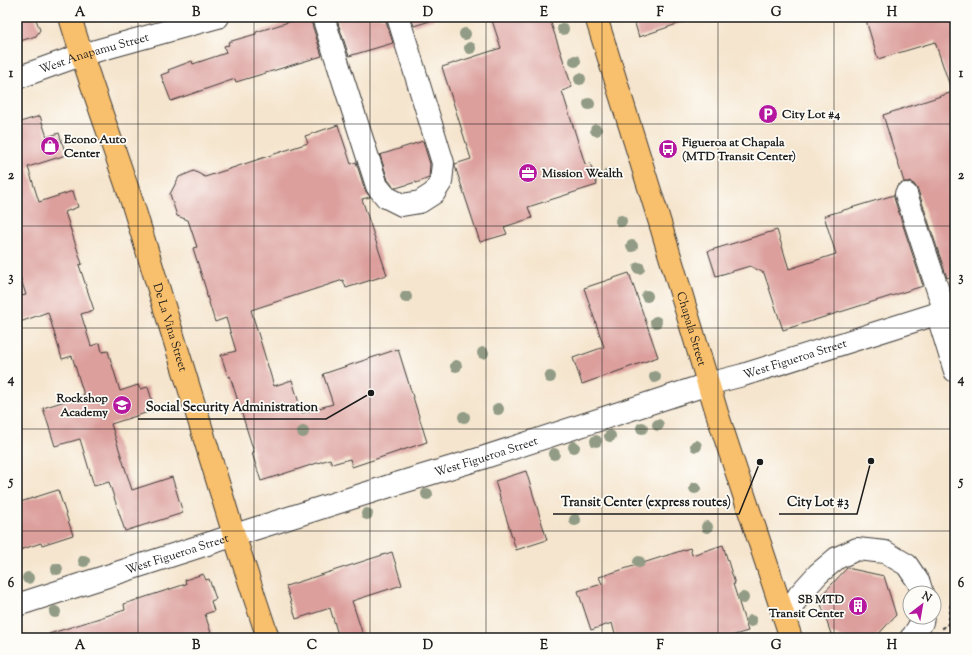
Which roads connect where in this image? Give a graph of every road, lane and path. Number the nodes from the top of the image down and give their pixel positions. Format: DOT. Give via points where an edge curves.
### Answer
graph roads {
  1 [pos="70,17"];
  2 [pos="218,17"];
  3 [pos="323,17"];
  4 [pos="398,17"];
  5 [pos="596,17"];
  6 [pos="81,55"];
  7 [pos="17,78"];
  8 [pos="906,194"];
  9 [pos="946,311"];
  10 [pos="955,371"];
  11 [pos="708,384"];
  12 [pos="234,535"];
  13 [pos="920,585"];
  14 [pos="17,605"];
  15 [pos="955,621"];
  16 [pos="949,623"];
  17 [pos="920,625"];
  18 [pos="788,628"];
  19 [pos="268,638"];
  20 [pos="911,638"];
  1 -- 6 [label="main road, De La Vina Street"];
  2 -- 6 [label="street, West Anapamu Street"];
  3 -- 4 [label="street" via="377,186 386,197 402,205 420,202 434,193 441,182 443,163"];
  5 -- 11 [label="main road, Chapala Street"];
  6 -- 7 [label="street, West Anapamu Street"];
  6 -- 12 [label="main road, De La Vina Street" via="132,201"];
  8 -- 9 [label="street"];
  9 -- 10 [label="street"];
  9 -- 11 [label="street, West Figueroa Street"];
  11 -- 12 [label="street, West Figueroa Street"];
  11 -- 18 [label="main road, Chapala Street"];
  12 -- 14 [label="street, West Figueroa Street"];
  12 -- 19 [label="main road, De La Vina Street"];
  13 -- 18 [label="street" via="907,565 885,552 857,549 837,558 799,595"];
  15 -- 16 [label="path"];
  17 -- 20 [label="street"];
}
